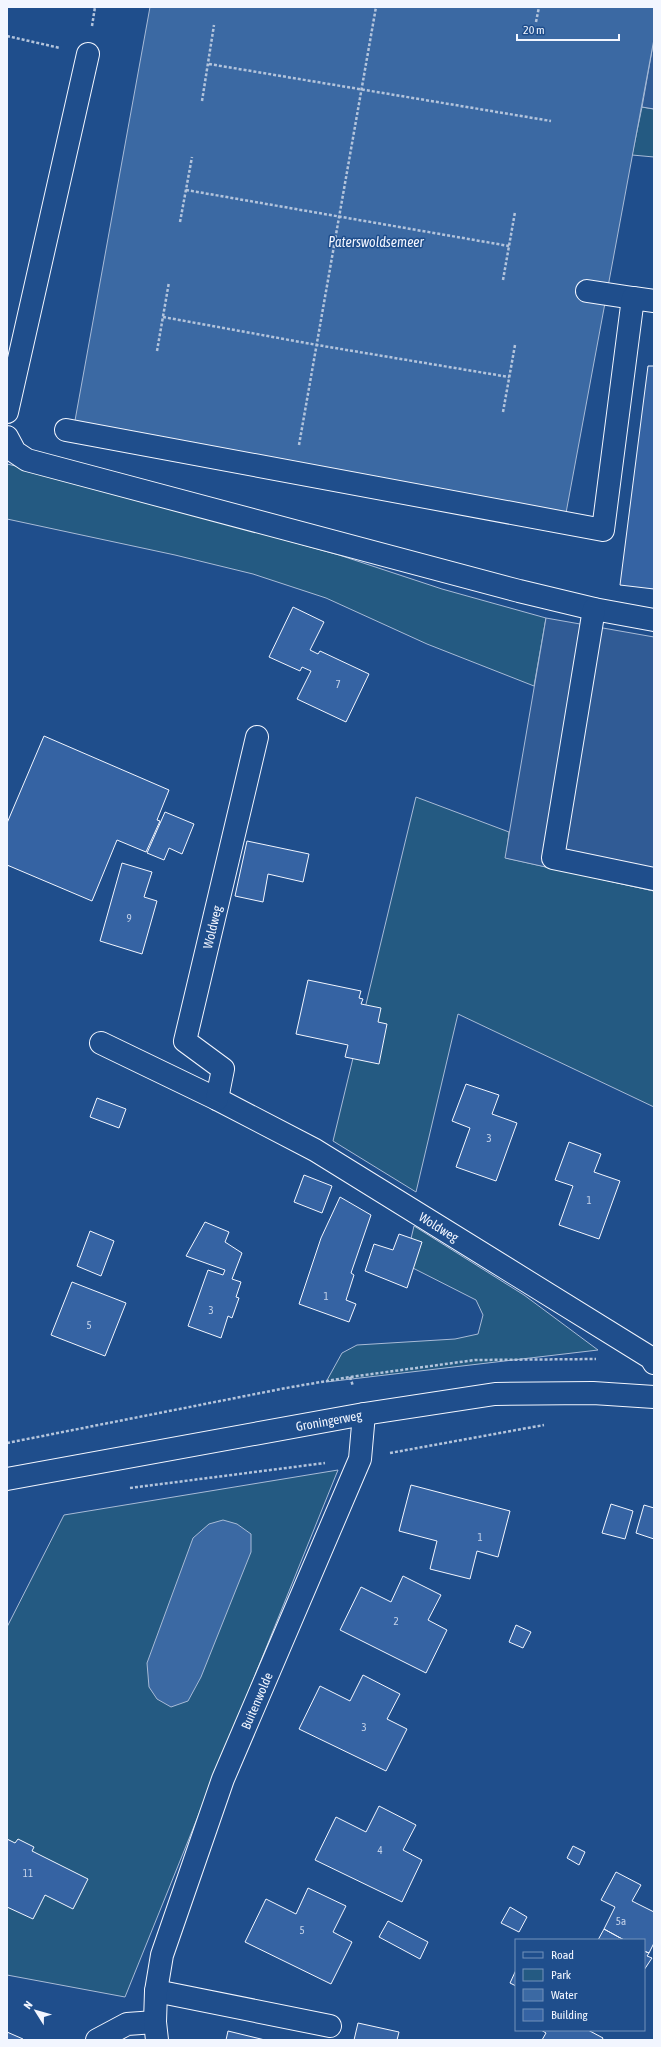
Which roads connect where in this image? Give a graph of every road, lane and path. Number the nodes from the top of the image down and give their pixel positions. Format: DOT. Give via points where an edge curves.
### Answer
graph roads {
  1 [pos="376,7"];
  2 [pos="539,7"];
  3 [pos="536,22"];
  4 [pos="214,25"];
  5 [pos="7,36"];
  6 [pos="88,54"];
  7 [pos="208,64"];
  8 [pos="363,89"];
  9 [pos="202,101"];
  10 [pos="551,121"];
  11 [pos="192,157"];
  12 [pos="186,190"];
  13 [pos="515,212"];
  14 [pos="340,217"];
  15 [pos="180,222"];
  16 [pos="509,246"];
  17 [pos="503,280"];
  18 [pos="169,282"];
  19 [pos="586,291"];
  20 [pos="644,300"];
  21 [pos="163,317"];
  22 [pos="317,345"];
  23 [pos="515,345"];
  24 [pos="156,351"];
  25 [pos="509,377"];
  26 [pos="7,412"];
  27 [pos="503,412"];
  28 [pos="66,430"];
  29 [pos="7,437"];
  30 [pos="294,473"];
  31 [pos="594,609"];
  32 [pos="654,620"];
  33 [pos="257,737"];
  34 [pos="654,879"];
  35 [pos="101,1043"];
  36 [pos="218,1100"];
  37 [pos="603,1358"];
  38 [pos="654,1363"];
  39 [pos="654,1398"];
  40 [pos="364,1414"];
  41 [pos="7,1443"];
  42 [pos="7,1478"];
  43 [pos="156,1991"];
  44 [pos="330,2026"];
  45 [pos="156,2031"];
  46 [pos="98,2040"];
  1 -- 8 [label="path"];
  2 -- 3 [label="path"];
  4 -- 9 [label="path"];
  5 -- 6 [label="path"];
  6 -- 26 [label="street"];
  7 -- 8 [label="path"];
  8 -- 10 [label="path"];
  8 -- 14 [label="path"];
  11 -- 12 [label="path"];
  12 -- 14 [label="path"];
  12 -- 15 [label="path"];
  13 -- 16 [label="path"];
  14 -- 16 [label="path"];
  14 -- 22 [label="path"];
  16 -- 17 [label="path"];
  18 -- 21 [label="path"];
  19 -- 20 [label="street"];
  20 -- 30 [label="street" via="603,530"];
  21 -- 22 [label="path"];
  21 -- 24 [label="path"];
  22 -- 25 [label="path"];
  22 -- 30 [label="path"];
  23 -- 25 [label="path"];
  25 -- 27 [label="path"];
  28 -- 30 [label="street"];
  29 -- 31 [label="street" via="15,452 27,460"];
  31 -- 32 [label="street"];
  31 -- 34 [label="street" via="553,858"];
  33 -- 36 [label="street, Woldweg" via="184,1041 223,1070"];
  35 -- 36 [label="street, Woldweg"];
  36 -- 38 [label="street, Woldweg" via="315,1150 651,1358"];
  37 -- 41 [label="path" via="476,1360 350,1377"];
  39 -- 40 [label="street, Groningerweg" via="593,1393 495,1394"];
  40 -- 42 [label="street, Groningerweg"];
  40 -- 43 [label="street, Buitenwolde" via="360,1459 223,1779 162,1956"];
  43 -- 44 [label="street"];
  43 -- 45 [label="street, Buitenwolde"];
  45 -- 46 [label="street, Buitenwolde" via="127,2024"];
}
